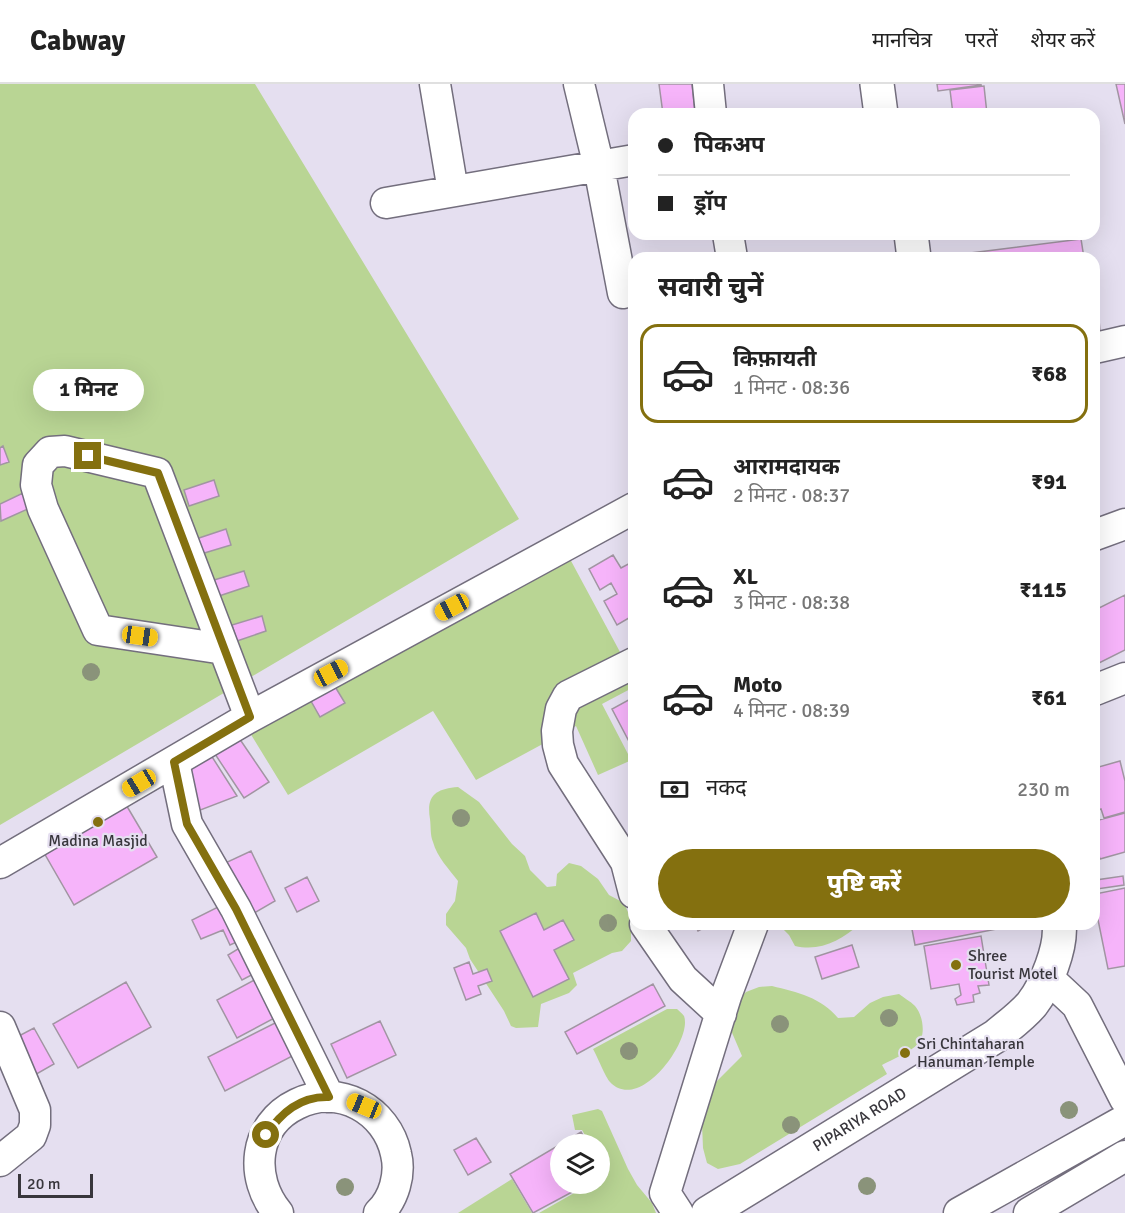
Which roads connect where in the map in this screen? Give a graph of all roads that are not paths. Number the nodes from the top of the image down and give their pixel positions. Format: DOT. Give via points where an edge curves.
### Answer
graph roads {
  1 [pos="435,84"];
  2 [pos="579,84"];
  3 [pos="708,84"];
  4 [pos="878,84"];
  5 [pos="892,84"];
  6 [pos="710,108"];
  7 [pos="880,108"];
  8 [pos="895,108"];
  9 [pos="628,161"];
  10 [pos="599,167"];
  11 [pos="453,191"];
  12 [pos="386,203"];
  13 [pos="623,293"];
  14 [pos="1125,341"];
  15 [pos="1100,347"];
  16 [pos="628,511"];
  17 [pos="1125,524"];
  18 [pos="1100,533"];
  19 [pos="224,649"];
  20 [pos="628,666"];
  21 [pos="1125,678"];
  22 [pos="1100,688"];
  23 [pos="250,717"];
  24 [pos="174,762"];
  25 [pos="0,864"];
  26 [pos="628,870"];
  27 [pos="648,930"];
  28 [pos="751,930"];
  29 [pos="1043,930"];
  30 [pos="1060,930"];
  31 [pos="1047,977"];
  32 [pos="721,1014"];
  33 [pos="1010,1023"];
  34 [pos="0,1027"];
  35 [pos="329,1097"];
  36 [pos="1125,1100"];
  37 [pos="1125,1120"];
  38 [pos="1125,1156"];
  39 [pos="0,1161"];
  40 [pos="278,1213"];
  41 [pos="378,1213"];
  42 [pos="678,1213"];
  43 [pos="708,1213"];
  44 [pos="959,1213"];
  45 [pos="1029,1213"];
  1 -- 11 [label="street"];
  2 -- 10 [label="street"];
  3 -- 6 [label="street"];
  4 -- 7 [label="main road"];
  5 -- 8 [label="main road"];
  9 -- 10 [label="street"];
  10 -- 11 [label="street"];
  10 -- 13 [label="street"];
  11 -- 12 [label="street"];
  14 -- 15 [label="street"];
  16 -- 23 [label="street"];
  17 -- 18 [label="street"];
  19 -- 19 [label="street" via="158,473 65,451 50,452 38,465 36,485 98,630"];
  19 -- 23 [label="street"];
  20 -- 26 [label="street" via="568,696 557,731 563,764"];
  21 -- 22 [label="street"];
  23 -- 24 [label="street"];
  24 -- 25 [label="street"];
  24 -- 35 [label="street" via="187,824 236,909"];
  27 -- 32 [label="street" via="675,988"];
  28 -- 32 [label="street"];
  29 -- 33 [label="main road" via="1042,950 1034,975 1020,996"];
  30 -- 31 [label="main road, PIPARIYA ROAD"];
  31 -- 33 [label="main road, PIPARIYA ROAD" via="1032,1004"];
  31 -- 36 [label="street" via="1077,1005"];
  32 -- 42 [label="street" via="665,1192"];
  33 -- 43 [label="main road, PIPARIYA ROAD" via="996,1036"];
  34 -- 39 [label="street" via="35,1110 35,1125 31,1136"];
  35 -- 40 [label="street" via="297,1104 279,1117 266,1135 259,1157 260,1179"];
  35 -- 41 [label="street" via="364,1106 382,1121 394,1141 398,1164 395,1187"];
  37 -- 44 [label="street"];
  38 -- 45 [label="street"];
}
